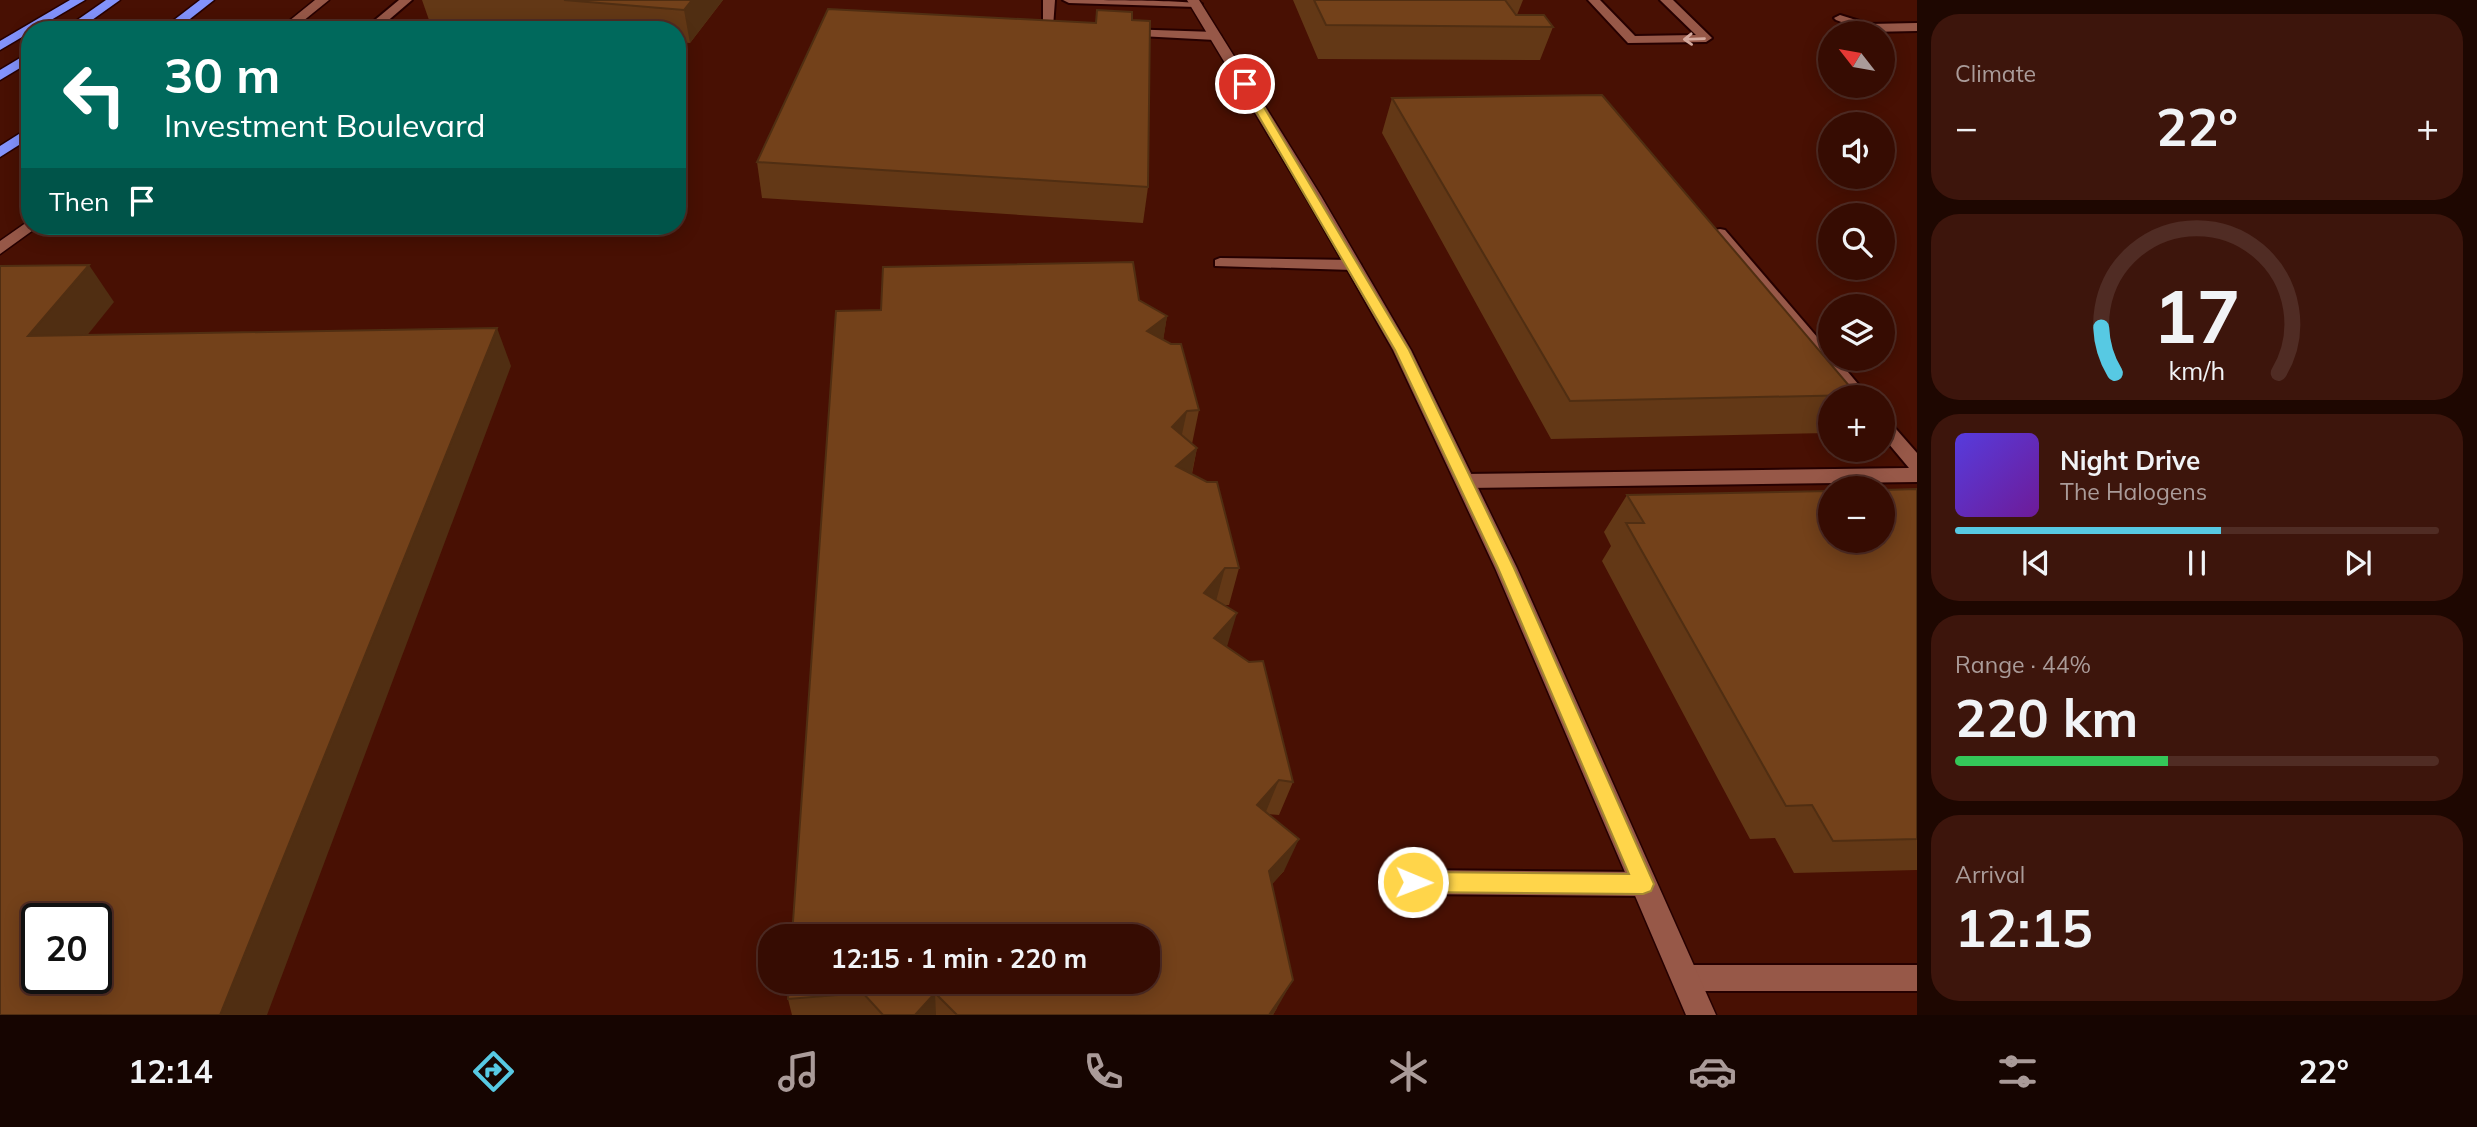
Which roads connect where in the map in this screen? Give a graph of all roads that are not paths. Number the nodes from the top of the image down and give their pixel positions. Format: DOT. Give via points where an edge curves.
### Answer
graph roads {
  1 [pos="79,0"];
  2 [pos="114,0"];
  3 [pos="208,0"];
  4 [pos="323,0"];
  5 [pos="406,0"];
  6 [pos="1049,0"];
  7 [pos="1069,0"];
  8 [pos="1594,0"];
  9 [pos="1666,0"];
  10 [pos="1194,2"];
  11 [pos="1840,18"];
  12 [pos="43,21"];
  13 [pos="82,21"];
  14 [pos="179,21"];
  15 [pos="295,21"];
  16 [pos="380,21"];
  17 [pos="1917,27"];
  18 [pos="1075,31"];
  19 [pos="1117,33"];
  20 [pos="21,34"];
  21 [pos="1215,36"];
  22 [pos="0,46"];
  23 [pos="21,62"];
  24 [pos="0,76"];
  25 [pos="21,138"];
  26 [pos="0,153"];
  27 [pos="21,232"];
  28 [pos="1720,233"];
  29 [pos="0,249"];
  30 [pos="1220,263"];
  31 [pos="1353,265"];
  32 [pos="1850,385"];
  33 [pos="1895,439"];
  34 [pos="1917,465"];
  35 [pos="1917,475"];
  36 [pos="1465,481"];
  37 [pos="1413,882"];
  38 [pos="1643,884"];
  39 [pos="1685,978"];
  40 [pos="1917,978"];
  41 [pos="1701,1015"];
  1 -- 12 [label="highway"];
  2 -- 13 [label="highway"];
  3 -- 14 [label="highway"];
  4 -- 15 [label="street"];
  5 -- 16 [label="lane"];
  6 -- 18 [label="lane" via="1048,30"];
  7 -- 10 [label="lane"];
  9 -- 8 [label="lane, one-way" via="1706,38 1632,40"];
  10 -- 21 [label="street"];
  11 -- 17 [label="lane" via="1868,28"];
  19 -- 21 [label="lane"];
  20 -- 22 [label="highway"];
  21 -- 31 [label="street"];
  23 -- 24 [label="highway"];
  25 -- 26 [label="highway"];
  27 -- 29 [label="street"];
  28 -- 32 [label="lane"];
  30 -- 31 [label="lane"];
  31 -- 36 [label="street" via="1402,350"];
  33 -- 34 [label="lane"];
  35 -- 36 [label="lane"];
  36 -- 38 [label="street"];
  37 -- 38 [label="lane"];
  38 -- 39 [label="street"];
  39 -- 40 [label="lane"];
  39 -- 41 [label="street"];
}
